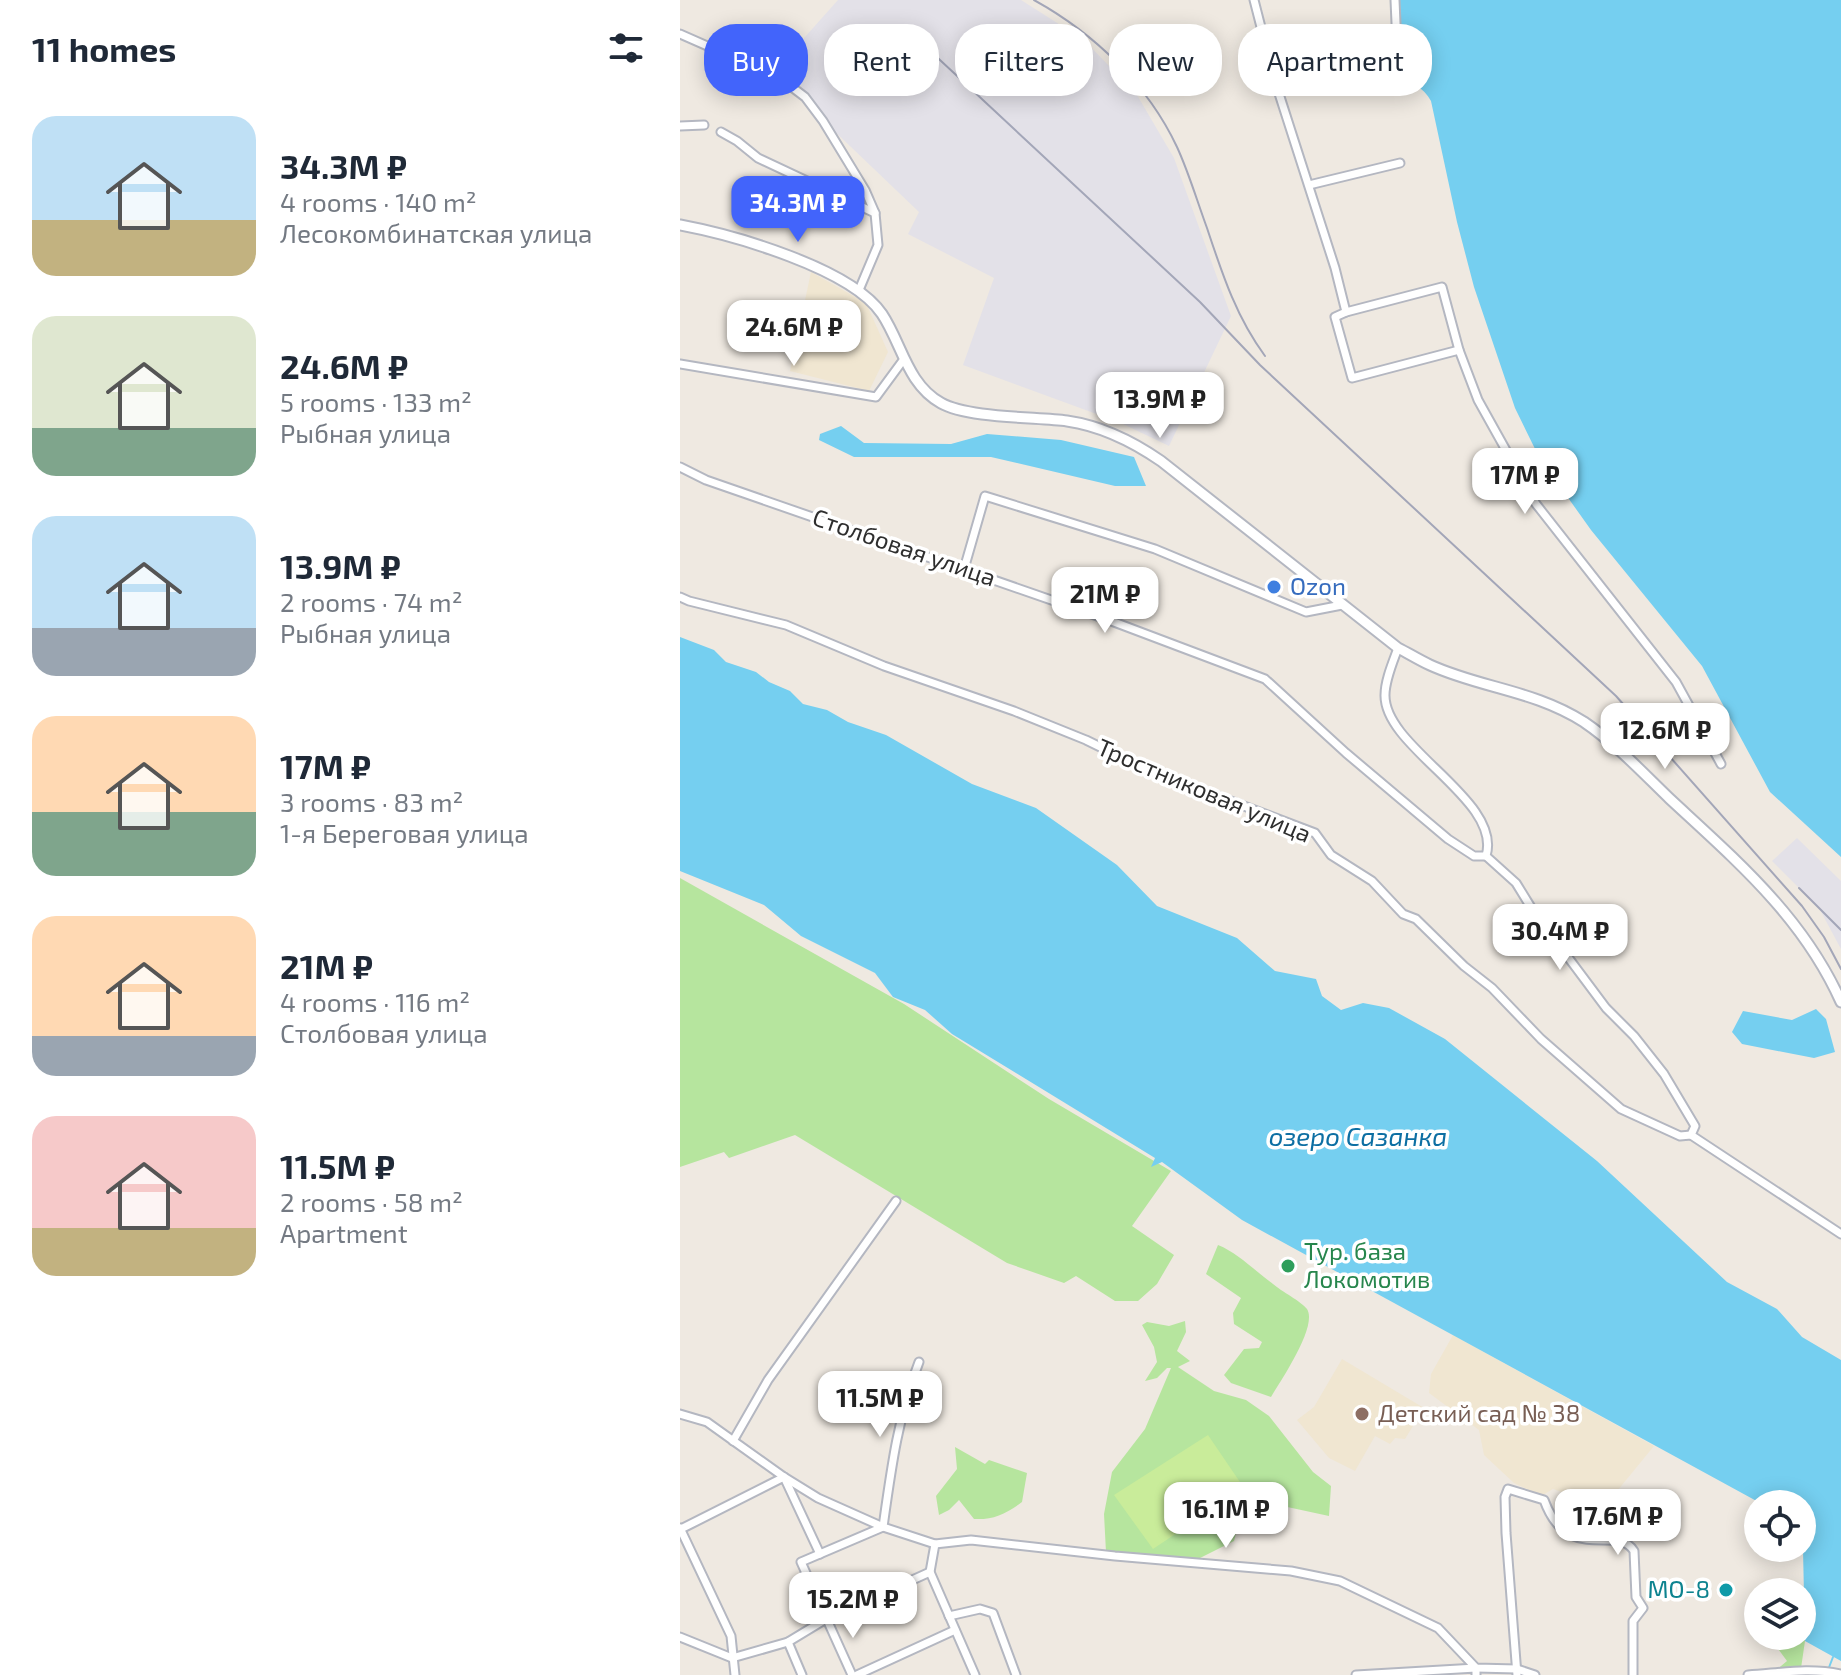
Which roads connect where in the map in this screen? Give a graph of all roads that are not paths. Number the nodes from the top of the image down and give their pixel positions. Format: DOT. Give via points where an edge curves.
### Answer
graph roads {
  1 [pos="1254,0"];
  2 [pos="1395,0"];
  3 [pos="1260,24"];
  4 [pos="1396,24"];
  5 [pos="680,34"];
  6 [pos="1280,96"];
  7 [pos="704,125"];
  8 [pos="680,126"];
  9 [pos="721,132"];
  10 [pos="1400,163"];
  11 [pos="1309,185"];
  12 [pos="875,213"];
  13 [pos="682,227"];
  14 [pos="859,290"];
  15 [pos="1346,312"];
  16 [pos="1459,350"];
  17 [pos="904,359"];
  18 [pos="680,364"];
  19 [pos="680,467"];
  20 [pos="964,569"];
  21 [pos="680,597"];
  22 [pos="1342,605"];
  23 [pos="1398,648"];
  24 [pos="1721,764"];
  25 [pos="1486,856"];
  26 [pos="1841,1002"];
  27 [pos="1691,1135"];
  28 [pos="896,1201"];
  29 [pos="1841,1234"];
  30 [pos="919,1362"];
  31 [pos="680,1414"];
  32 [pos="733,1441"];
  33 [pos="784,1477"];
  34 [pos="883,1527"];
  35 [pos="680,1529"];
  36 [pos="935,1544"];
  37 [pos="820,1554"];
  38 [pos="930,1572"];
  39 [pos="949,1616"];
  40 [pos="826,1619"];
  41 [pos="955,1630"];
  42 [pos="680,1637"];
  43 [pos="788,1642"];
  44 [pos="732,1658"];
  45 [pos="1476,1672"];
  46 [pos="1517,1672"];
  47 [pos="1841,1674"];
  48 [pos="735,1675"];
  49 [pos="802,1675"];
  50 [pos="854,1675"];
  51 [pos="975,1675"];
  52 [pos="1016,1675"];
  53 [pos="1356,1675"];
  54 [pos="1535,1675"];
  55 [pos="1633,1675"];
  56 [pos="1748,1675"];
  1 -- 3 [label="street"];
  2 -- 4 [label="street"];
  5 -- 12 [label="street" via="780,78 805,97"];
  6 -- 11 [label="street"];
  7 -- 8 [label="street"];
  9 -- 12 [label="street" via="758,158"];
  10 -- 11 [label="street"];
  11 -- 15 [label="street"];
  12 -- 14 [label="street" via="878,245"];
  13 -- 14 [label="street" via="727,235"];
  14 -- 17 [label="street" via="884,317"];
  15 -- 16 [label="street" via="1442,287"];
  15 -- 16 [label="street" via="1335,317 1352,378"];
  16 -- 24 [label="street" via="1489,423 1536,504 1676,682"];
  17 -- 18 [label="street" via="876,397"];
  17 -- 22 [label="street" via="919,386 943,405 1069,422 1132,441"];
  19 -- 20 [label="street, Столбовая улица"];
  20 -- 22 [label="street" via="985,496 1155,549 1306,612"];
  20 -- 25 [label="street, Столбовая улица" via="1265,679 1448,839 1474,856"];
  21 -- 27 [label="street, Тростниковая улица" via="786,625 1315,833 1331,855 1416,919 1621,1109 1680,1136"];
  22 -- 23 [label="street"];
  23 -- 25 [label="street" via="1385,695 1388,713 1473,809 1487,843"];
  23 -- 26 [label="street" via="1431,666 1542,701 1584,722 1758,881 1799,928"];
  25 -- 27 [label="street, Столбовая улица" via="1516,883 1606,1008 1664,1074 1695,1126"];
  27 -- 29 [label="street, Тростниковая улица"];
  28 -- 32 [label="street" via="768,1380"];
  30 -- 34 [label="street" via="897,1432"];
  31 -- 32 [label="street" via="707,1422"];
  32 -- 33 [label="street"];
  33 -- 34 [label="street"];
  33 -- 35 [label="street"];
  33 -- 37 [label="street"];
  34 -- 36 [label="street"];
  34 -- 37 [label="street"];
  35 -- 44 [label="street" via="731,1636"];
  36 -- 38 [label="street"];
  36 -- 45 [label="street" via="971,1540 1291,1571 1340,1581 1438,1628"];
  37 -- 40 [label="street" via="801,1562"];
  38 -- 39 [label="street"];
  38 -- 40 [label="street"];
  39 -- 41 [label="street"];
  39 -- 52 [label="street" via="980,1609 993,1613"];
  40 -- 43 [label="street"];
  40 -- 50 [label="street"];
  41 -- 50 [label="street"];
  41 -- 51 [label="street"];
  42 -- 44 [label="street"];
  43 -- 44 [label="street"];
  43 -- 49 [label="street"];
  44 -- 48 [label="street"];
  45 -- 46 [label="street"];
  45 -- 53 [label="street"];
  46 -- 54 [label="street"];
  46 -- 55 [label="street" via="1506,1533 1508,1489 1544,1500 1551,1520 1566,1534 1630,1545 1636,1597 1643,1608 1633,1621"];
  47 -- 56 [label="street" via="1789,1670"];
}
